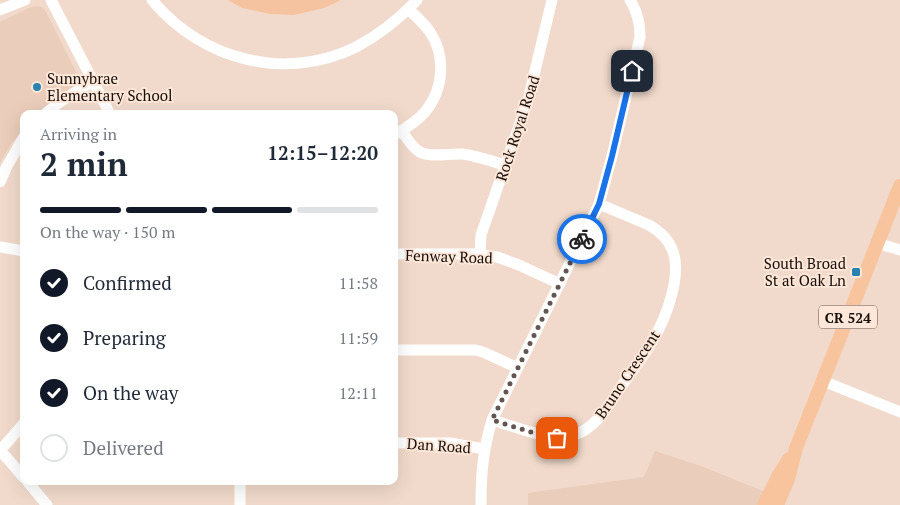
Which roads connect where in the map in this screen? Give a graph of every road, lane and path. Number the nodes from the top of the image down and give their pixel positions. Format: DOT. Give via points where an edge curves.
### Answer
graph roads {
  1 [pos="25,0"];
  2 [pos="51,0"];
  3 [pos="152,0"];
  4 [pos="416,0"];
  5 [pos="552,0"];
  6 [pos="630,0"];
  7 [pos="408,9"];
  8 [pos="0,10"];
  9 [pos="93,82"];
  10 [pos="50,110"];
  11 [pos="108,110"];
  12 [pos="398,133"];
  13 [pos="20,144"];
  14 [pos="505,166"];
  15 [pos="0,182"];
  16 [pos="900,186"];
  17 [pos="599,204"];
  18 [pos="878,243"];
  19 [pos="0,247"];
  20 [pos="900,250"];
  21 [pos="20,251"];
  22 [pos="398,254"];
  23 [pos="480,254"];
  24 [pos="560,284"];
  25 [pos="398,350"];
  26 [pos="518,368"];
  27 [pos="822,381"];
  28 [pos="900,412"];
  29 [pos="492,420"];
  30 [pos="20,428"];
  31 [pos="398,443"];
  32 [pos="796,448"];
  33 [pos="484,449"];
  34 [pos="0,451"];
  35 [pos="20,473"];
  36 [pos="30,485"];
  37 [pos="240,485"];
  38 [pos="47,505"];
  39 [pos="240,505"];
  40 [pos="481,505"];
  41 [pos="764,505"];
  42 [pos="777,505"];
  1 -- 8 [label="street"];
  2 -- 9 [label="street"];
  3 -- 7 [label="street" via="172,21 200,42 236,57 273,63 308,62 339,54 371,39"];
  4 -- 7 [label="street"];
  5 -- 14 [label="street, Rock Royal Road" via="528,100"];
  6 -- 17 [label="street" via="639,20 640,38"];
  7 -- 12 [label="street" via="434,40 440,72 436,94 430,104 417,120"];
  9 -- 10 [label="street"];
  9 -- 11 [label="street"];
  12 -- 14 [label="street" via="428,155 464,154"];
  13 -- 15 [label="street"];
  14 -- 23 [label="street, Rock Royal Road" via="481,234"];
  16 -- 18 [label="main road, CR 524"];
  17 -- 24 [label="street"];
  17 -- 29 [label="street, Bruno Crescent" via="656,229 672,250 676,269 673,286 655,338 599,417 585,430 567,437 547,437"];
  18 -- 20 [label="street"];
  18 -- 27 [label="main road, CR 524"];
  19 -- 21 [label="street"];
  22 -- 23 [label="street, Fenway Road"];
  23 -- 24 [label="street, Fenway Road" via="512,262"];
  24 -- 26 [label="street"];
  25 -- 26 [label="street" via="475,350"];
  26 -- 29 [label="street"];
  27 -- 28 [label="street"];
  27 -- 32 [label="main road, CR 524"];
  29 -- 33 [label="street"];
  30 -- 34 [label="street"];
  31 -- 33 [label="street, Dan Road" via="450,443"];
  32 -- 41 [label="main road, CR 524"];
  32 -- 42 [label="main road, CR 524"];
  33 -- 40 [label="street"];
  34 -- 35 [label="street"];
  36 -- 38 [label="street"];
  37 -- 39 [label="street"];
}
